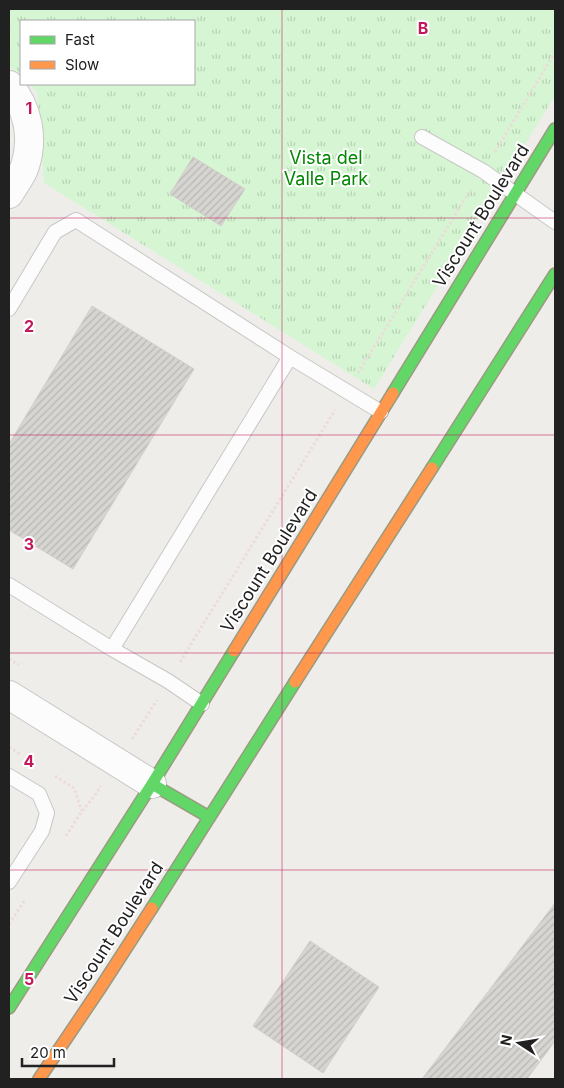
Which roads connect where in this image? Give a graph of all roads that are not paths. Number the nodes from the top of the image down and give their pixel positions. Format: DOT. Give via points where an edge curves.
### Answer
graph roads {
  1 [pos="9,85"];
  2 [pos="555,129"];
  3 [pos="422,138"];
  4 [pos="9,194"];
  5 [pos="515,194"];
  6 [pos="555,222"];
  7 [pos="555,274"];
  8 [pos="9,308"];
  9 [pos="290,356"];
  10 [pos="381,412"];
  11 [pos="9,586"];
  12 [pos="112,649"];
  13 [pos="9,695"];
  14 [pos="202,704"];
  15 [pos="9,776"];
  16 [pos="152,784"];
  17 [pos="209,817"];
  18 [pos="9,882"];
  19 [pos="9,1008"];
  20 [pos="39,1079"];
  1 -- 4 [label="street" via="23,106 30,145 24,168"];
  2 -- 5 [label="main road, Viscount Boulevard"];
  3 -- 5 [label="lane" via="482,171"];
  5 -- 6 [label="lane"];
  5 -- 10 [label="main road, Viscount Boulevard"];
  7 -- 17 [label="main road, Viscount Boulevard"];
  8 -- 9 [label="lane" via="55,232 76,220"];
  9 -- 10 [label="lane"];
  9 -- 12 [label="lane"];
  10 -- 14 [label="main road, Viscount Boulevard"];
  11 -- 12 [label="lane"];
  12 -- 14 [label="lane"];
  13 -- 16 [label="street"];
  14 -- 16 [label="main road, Viscount Boulevard"];
  15 -- 18 [label="lane" via="39,794 47,813 42,831"];
  16 -- 17 [label="main road"];
  16 -- 19 [label="main road, Viscount Boulevard"];
  17 -- 20 [label="main road, Viscount Boulevard"];
}
